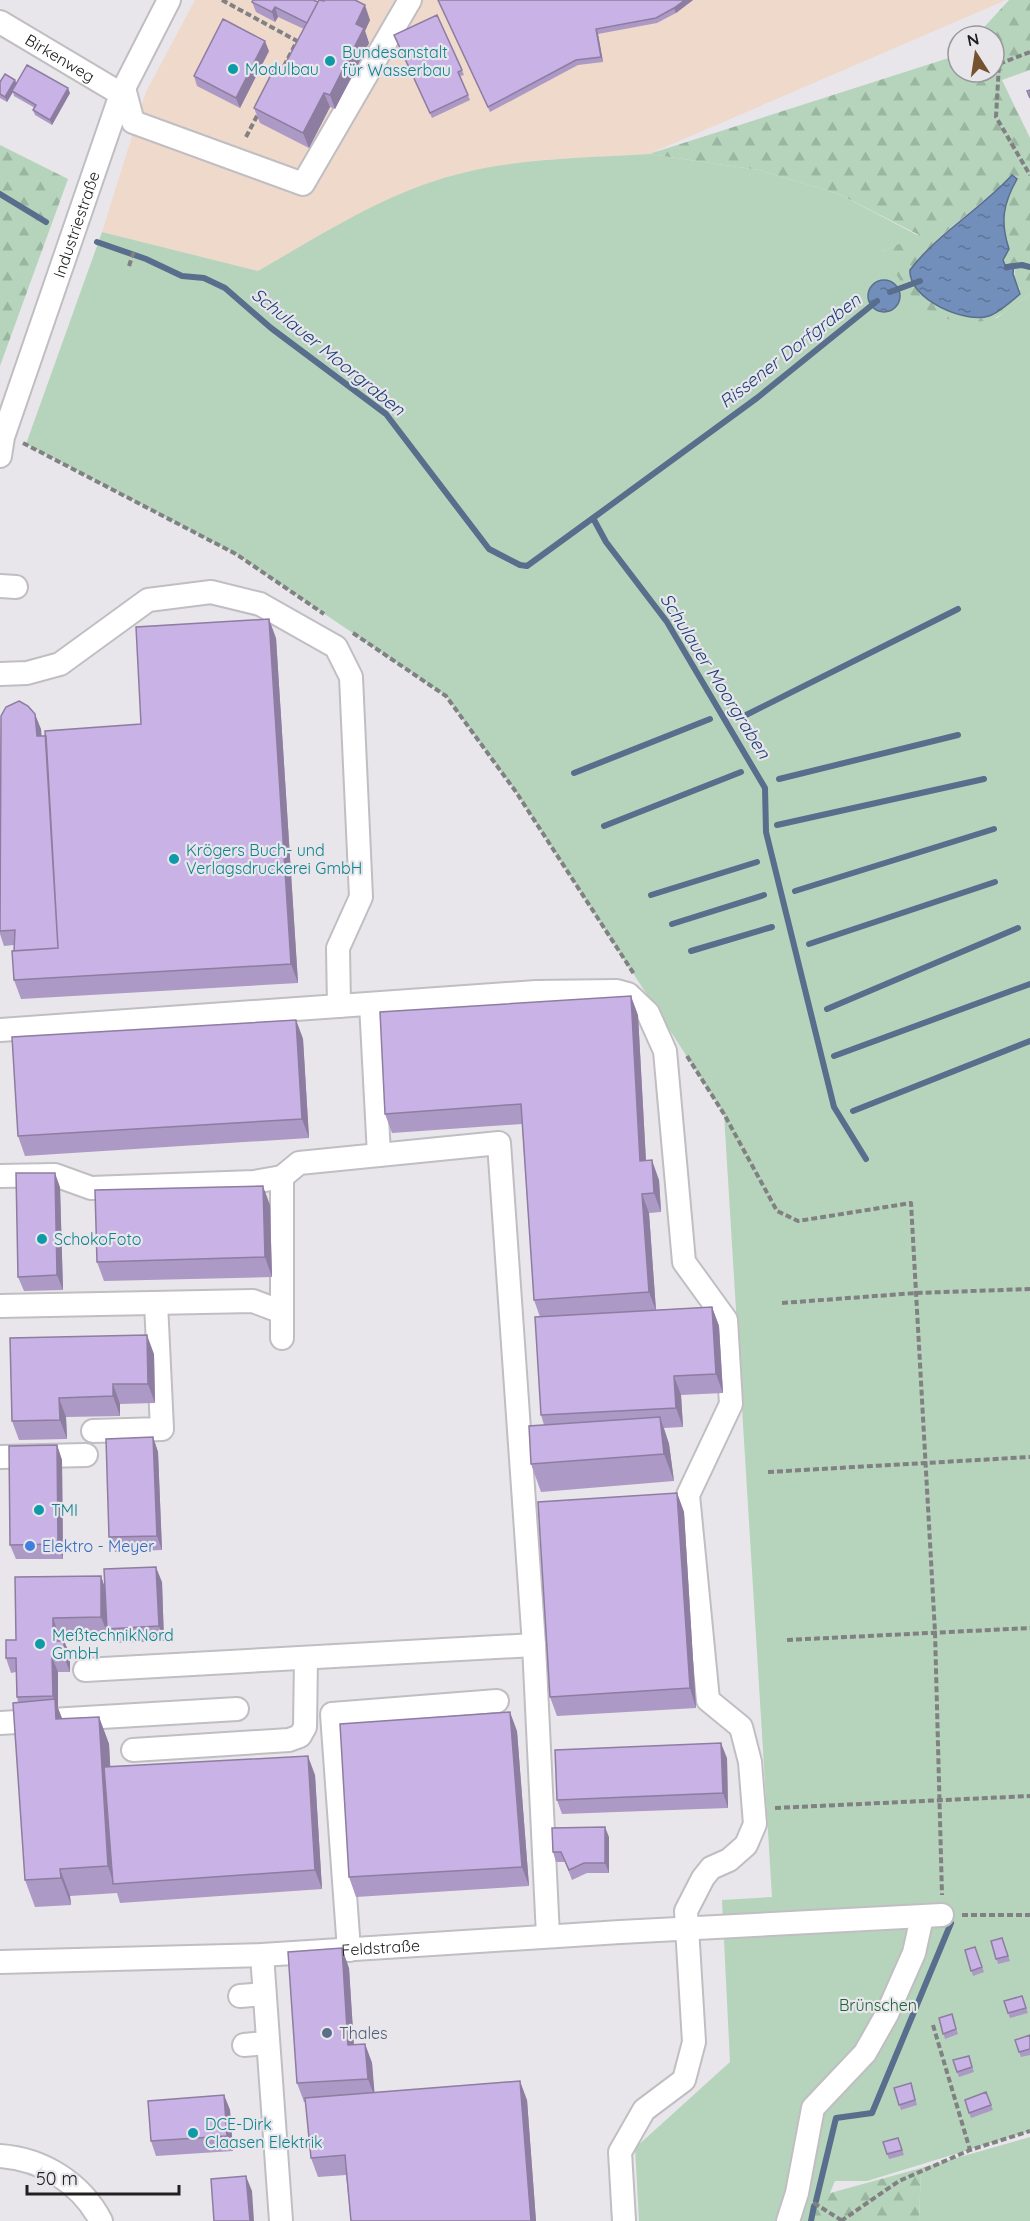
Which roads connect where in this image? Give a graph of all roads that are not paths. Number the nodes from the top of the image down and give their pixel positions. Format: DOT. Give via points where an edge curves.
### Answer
graph roads {
  1 [pos="169,0"];
  2 [pos="410,0"];
  3 [pos="0,22"];
  4 [pos="123,91"];
  5 [pos="5,415"];
  6 [pos="2,447"];
  7 [pos="0,674"];
  8 [pos="371,1004"];
  9 [pos="339,1006"];
  10 [pos="0,1030"];
  11 [pos="379,1155"];
  12 [pos="0,1176"];
  13 [pos="282,1177"];
  14 [pos="156,1303"];
  15 [pos="0,1306"];
  16 [pos="282,1312"];
  17 [pos="282,1338"];
  18 [pos="93,1431"];
  19 [pos="86,1455"];
  20 [pos="0,1457"];
  21 [pos="689,1503"];
  22 [pos="665,1504"];
  23 [pos="548,1511"];
  24 [pos="525,1513"];
  25 [pos="534,1645"];
  26 [pos="306,1658"];
  27 [pos="85,1670"];
  28 [pos="497,1701"];
  29 [pos="237,1709"];
  30 [pos="0,1723"];
  31 [pos="133,1750"];
  32 [pos="685,1929"];
  33 [pos="549,1936"];
  34 [pos="350,1950"];
  35 [pos="262,1955"];
  36 [pos="0,1962"];
  37 [pos="264,1994"];
  38 [pos="240,1996"];
  39 [pos="0,2156"];
  40 [pos="100,2221"];
  41 [pos="281,2221"];
  42 [pos="624,2221"];
  43 [pos="788,2221"];
  1 -- 4 [label="street, Industriestraße"];
  2 -- 4 [label="street" via="303,184 133,122"];
  3 -- 4 [label="street, Birkenweg"];
  4 -- 5 [label="street, Industriestraße"];
  5 -- 6 [label="street, Industriestraße"];
  7 -- 9 [label="street" via="60,664 148,600 211,592 260,604 336,647 351,677 362,897 338,948"];
  8 -- 9 [label="street"];
  8 -- 11 [label="street"];
  8 -- 21 [label="street" via="617,992 628,994 648,1013 665,1051 684,1262 726,1320 731,1404 688,1495"];
  9 -- 10 [label="street"];
  11 -- 13 [label="street" via="299,1163"];
  11 -- 24 [label="street" via="499,1143"];
  12 -- 13 [label="street" via="54,1175 91,1188 254,1182"];
  13 -- 16 [label="street"];
  14 -- 15 [label="street"];
  14 -- 16 [label="street" via="253,1301"];
  14 -- 18 [label="street" via="162,1429"];
  16 -- 17 [label="street"];
  19 -- 20 [label="street"];
  21 -- 22 [label="street"];
  21 -- 32 [label="street" via="708,1700 741,1727 750,1762 754,1824 746,1845 729,1860 711,1868 703,1878 686,1911"];
  23 -- 24 [label="street"];
  24 -- 25 [label="street"];
  25 -- 26 [label="street"];
  25 -- 33 [label="street"];
  26 -- 27 [label="street"];
  26 -- 31 [label="street" via="305,1728 300,1736 289,1740"];
  28 -- 34 [label="street" via="332,1714"];
  29 -- 30 [label="street"];
  32 -- 33 [label="street, Feldstraße"];
  32 -- 42 [label="street" via="694,2042 684,2080 644,2110 620,2152"];
  32 -- 43 [label="street, Feldstraße" via="932,1916 865,2053 813,2108"];
  33 -- 34 [label="street, Feldstraße"];
  34 -- 35 [label="street, Feldstraße"];
  35 -- 36 [label="street, Feldstraße"];
  35 -- 37 [label="street"];
  37 -- 38 [label="street"];
  37 -- 41 [label="street" via="255,2044"];
  39 -- 40 [label="street" via="39,2164 68,2181 90,2202"];
}
